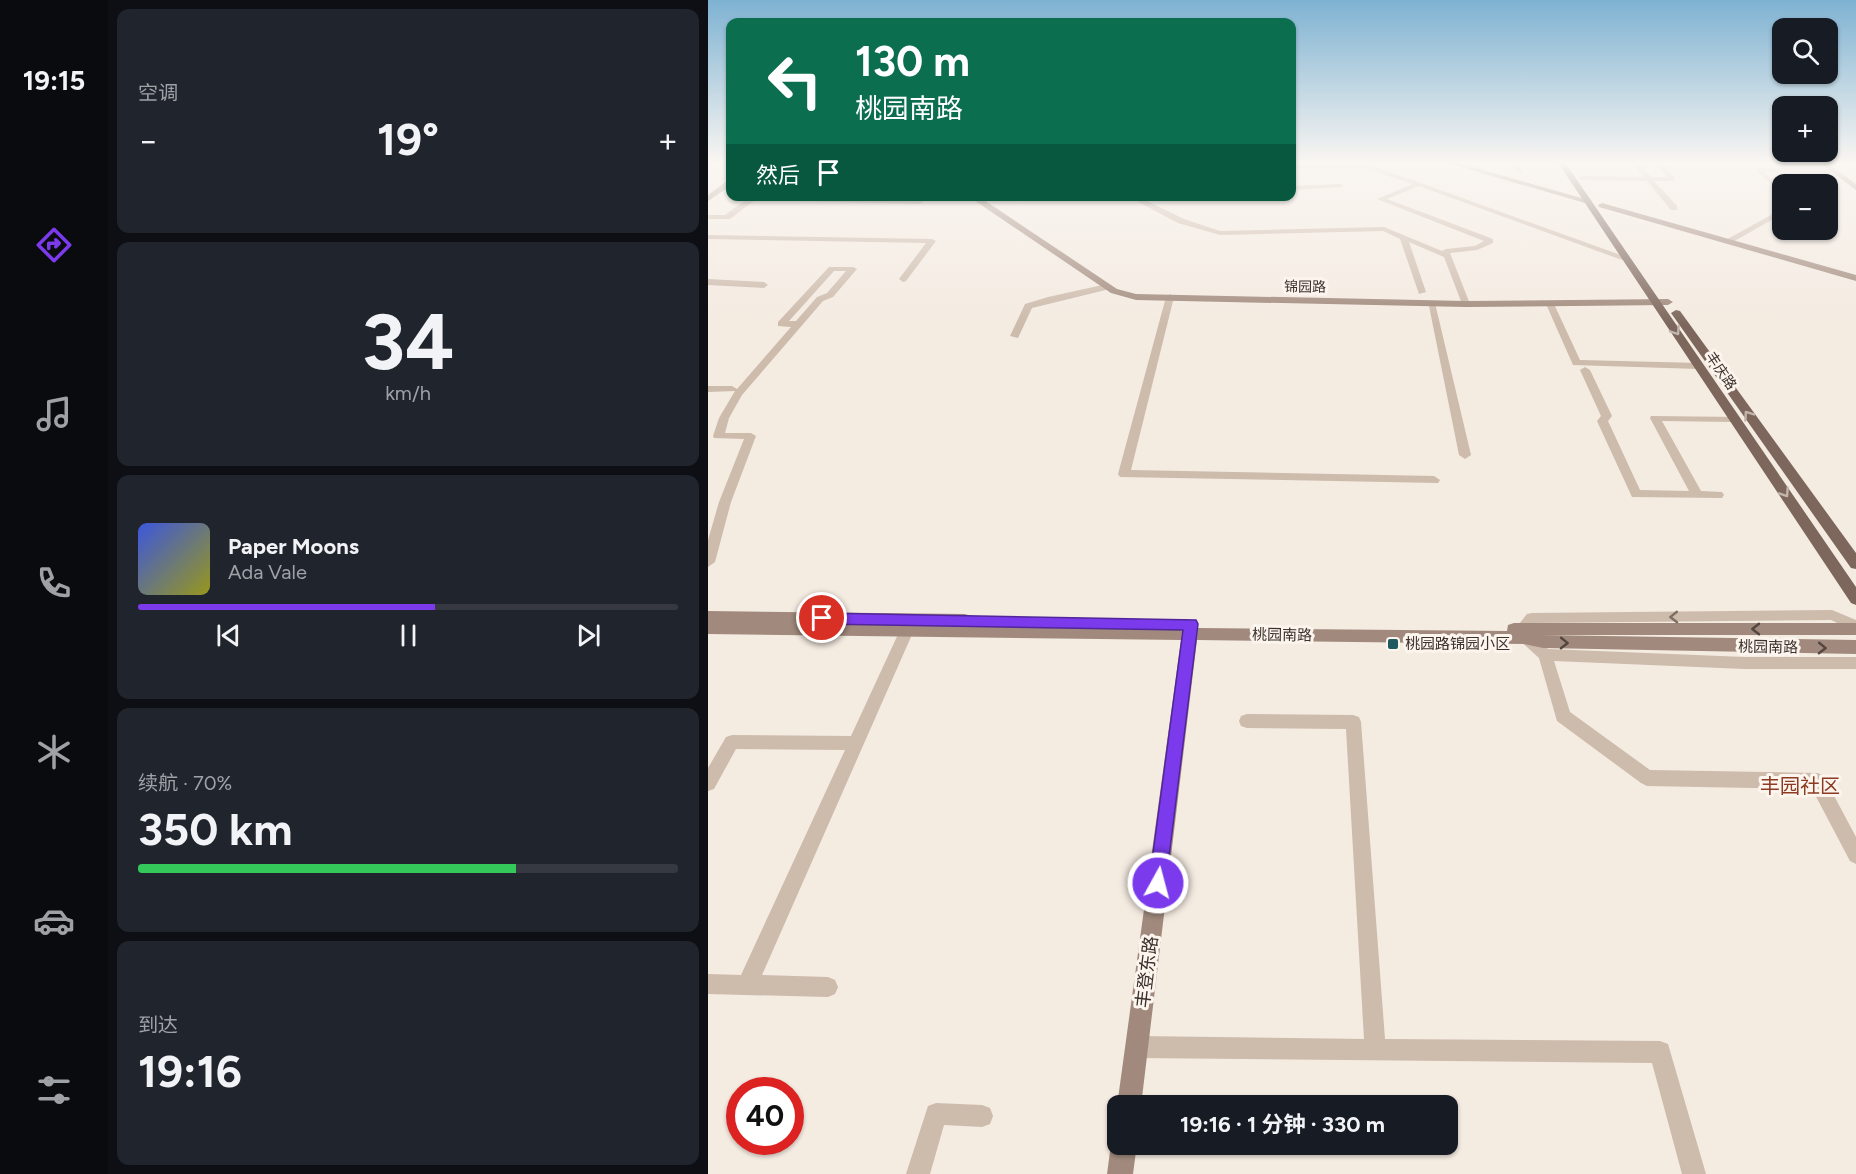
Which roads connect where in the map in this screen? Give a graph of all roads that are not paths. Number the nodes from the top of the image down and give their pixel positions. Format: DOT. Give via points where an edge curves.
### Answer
graph roads {
  1 [pos="708,216"];
  2 [pos="1001,216"];
  3 [pos="1170,216"];
  4 [pos="1423,216"];
  5 [pos="1507,216"];
  6 [pos="1598,216"];
  7 [pos="1609,216"];
  8 [pos="1640,216"];
  9 [pos="727,217"];
  10 [pos="1772,217"];
  11 [pos="717,224"];
  12 [pos="708,237"];
  13 [pos="1403,237"];
  14 [pos="1728,241"];
  15 [pos="1447,256"];
  16 [pos="1625,258"];
  17 [pos="1856,278"];
  18 [pos="903,279"];
  19 [pos="708,282"];
  20 [pos="764,285"];
  21 [pos="1107,287"];
  22 [pos="1422,292"];
  23 [pos="1170,297"];
  24 [pos="1431,303"];
  25 [pos="1663,303"];
  26 [pos="1466,304"];
  27 [pos="1550,304"];
  28 [pos="800,324"];
  29 [pos="1016,336"];
  30 [pos="1699,366"];
  31 [pos="1585,370"];
  32 [pos="708,389"];
  33 [pos="732,389"];
  34 [pos="1735,419"];
  35 [pos="1465,455"];
  36 [pos="1434,480"];
  37 [pos="1697,494"];
  38 [pos="1718,495"];
  39 [pos="708,562"];
  40 [pos="1856,564"];
  41 [pos="1856,599"];
  42 [pos="708,617"];
  43 [pos="708,628"];
  44 [pos="1856,628"];
  45 [pos="1190,629"];
  46 [pos="907,630"];
  47 [pos="1523,633"];
  48 [pos="1856,647"];
  49 [pos="1545,655"];
  50 [pos="1856,663"];
  51 [pos="1247,721"];
  52 [pos="856,743"];
  53 [pos="708,783"];
  54 [pos="1856,855"];
  55 [pos="708,984"];
  56 [pos="747,985"];
  57 [pos="828,987"];
  58 [pos="1137,1047"];
  59 [pos="1375,1049"];
  60 [pos="1131,1095"];
  61 [pos="982,1116"];
  62 [pos="1123,1155"];
  63 [pos="918,1174"];
  64 [pos="1120,1174"];
  65 [pos="1694,1174"];
  1 -- 9 [label="street"];
  2 -- 21 [label="street, 锦园路"];
  3 -- 13 [label="street" via="1220,233 1384,229"];
  4 -- 15 [label="street" via="1490,241 1477,248 1446,251"];
  5 -- 16 [label="street"];
  6 -- 16 [label="main road, 丰庆路"];
  7 -- 25 [label="main road, 丰庆路"];
  8 -- 14 [label="street"];
  9 -- 11 [label="street"];
  10 -- 14 [label="street"];
  12 -- 18 [label="street" via="932,241"];
  13 -- 15 [label="street"];
  13 -- 22 [label="street"];
  14 -- 17 [label="street"];
  15 -- 26 [label="street"];
  16 -- 25 [label="main road, 丰庆路"];
  19 -- 20 [label="street"];
  21 -- 23 [label="street, 锦园路" via="1136,297"];
  21 -- 29 [label="street" via="1080,295 1049,297 1028,306"];
  23 -- 24 [label="street, 锦园路"];
  23 -- 36 [label="street" via="1124,474"];
  24 -- 26 [label="street, 锦园路"];
  24 -- 35 [label="street"];
  25 -- 27 [label="street, 锦园路"];
  25 -- 30 [label="main road, 丰庆路, one-way"];
  40 -- 25 [label="main road, 丰庆路, one-way"];
  26 -- 27 [label="street, 锦园路"];
  27 -- 30 [label="street" via="1576,363"];
  28 -- 28 [label="street" via="781,324 832,269 853,269"];
  28 -- 39 [label="street" via="738,394 724,418 718,436 751,436"];
  30 -- 34 [label="main road, 丰庆路"];
  31 -- 37 [label="street" via="1607,416 1602,421 1636,494"];
  32 -- 33 [label="street"];
  34 -- 37 [label="street" via="1655,418"];
  34 -- 41 [label="main road, 丰庆路, one-way"];
  37 -- 38 [label="street"];
  42 -- 45 [label="street, 桃园南路"];
  43 -- 46 [label="street, 桃园南路"];
  44 -- 47 [label="street, 桃园南路, one-way"];
  45 -- 46 [label="street, 桃园南路"];
  45 -- 47 [label="street, 桃园南路"];
  45 -- 58 [label="street, 丰登东路"];
  46 -- 52 [label="street"];
  47 -- 48 [label="street, 桃园南路, one-way" via="1543,642"];
  47 -- 49 [label="street"];
  49 -- 50 [label="street"];
  49 -- 54 [label="street" via="1563,716 1647,778 1817,781"];
  51 -- 59 [label="street" via="1353,722"];
  52 -- 53 [label="street" via="732,742"];
  52 -- 56 [label="street"];
  55 -- 56 [label="street"];
  56 -- 57 [label="street"];
  58 -- 59 [label="street"];
  58 -- 60 [label="street, 丰登东路"];
  59 -- 65 [label="street" via="1660,1052"];
  61 -- 63 [label="street" via="936,1114"];
  62 -- 64 [label="street"];
}
